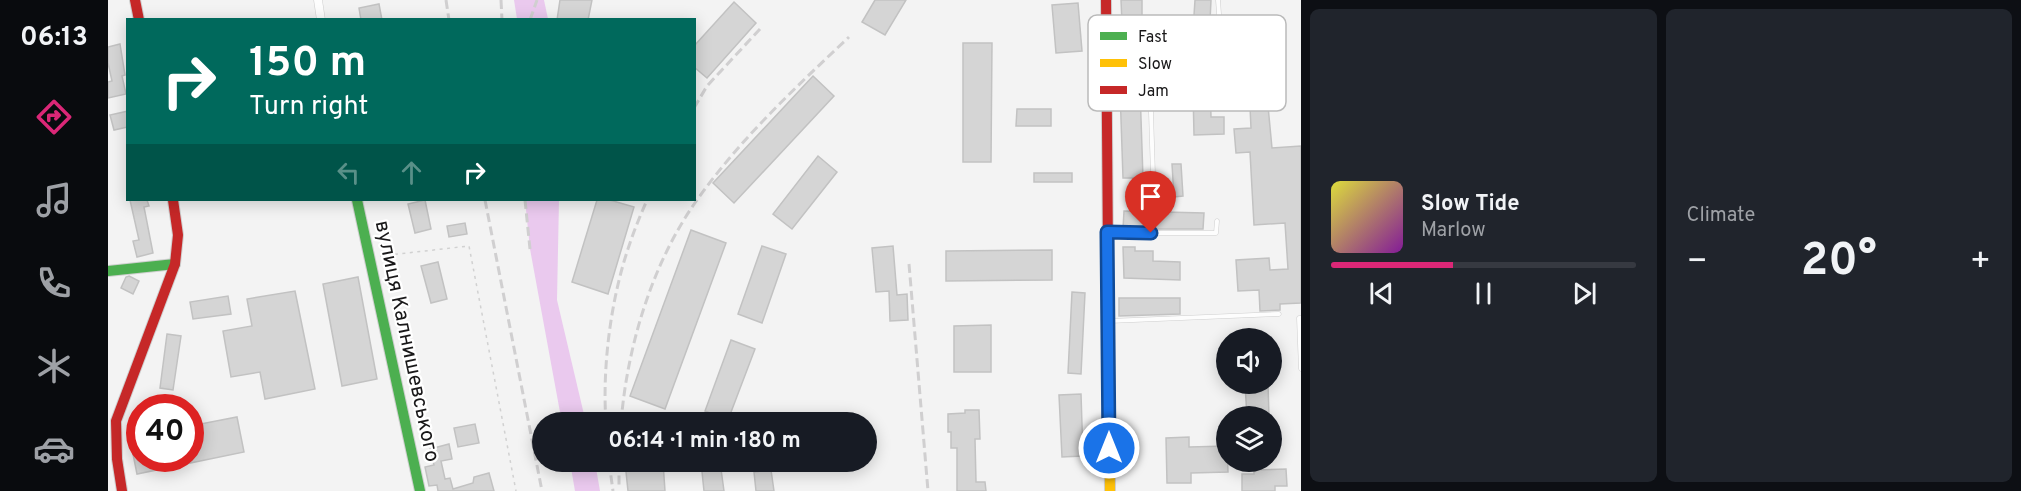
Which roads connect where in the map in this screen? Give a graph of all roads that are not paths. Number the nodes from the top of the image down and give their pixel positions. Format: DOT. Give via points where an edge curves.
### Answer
graph roads {
  1 [pos="135,0"];
  2 [pos="318,0"];
  3 [pos="1218,0"];
  4 [pos="1219,15"];
  5 [pos="139,18"];
  6 [pos="321,18"];
  7 [pos="1106,111"];
  8 [pos="1151,111"];
  9 [pos="1153,175"];
  10 [pos="172,201"];
  11 [pos="357,201"];
  12 [pos="1217,221"];
  13 [pos="1107,232"];
  14 [pos="175,264"];
  15 [pos="108,271"];
  16 [pos="1279,314"];
  17 [pos="1301,318"];
  18 [pos="1108,321"];
  19 [pos="1301,369"];
  20 [pos="122,491"];
  21 [pos="420,491"];
  22 [pos="1110,491"];
  1 -- 5 [label="street"];
  2 -- 6 [label="street"];
  3 -- 4 [label="lane"];
  7 -- 13 [label="street"];
  8 -- 9 [label="lane"];
  10 -- 14 [label="street" via="178,235"];
  11 -- 21 [label="street, вулиця Калнишевського"];
  12 -- 13 [label="lane" via="1216,233"];
  13 -- 18 [label="street"];
  14 -- 15 [label="street"];
  14 -- 20 [label="street" via="116,421"];
  16 -- 18 [label="lane"];
  17 -- 19 [label="lane"];
  18 -- 22 [label="street"];
}
